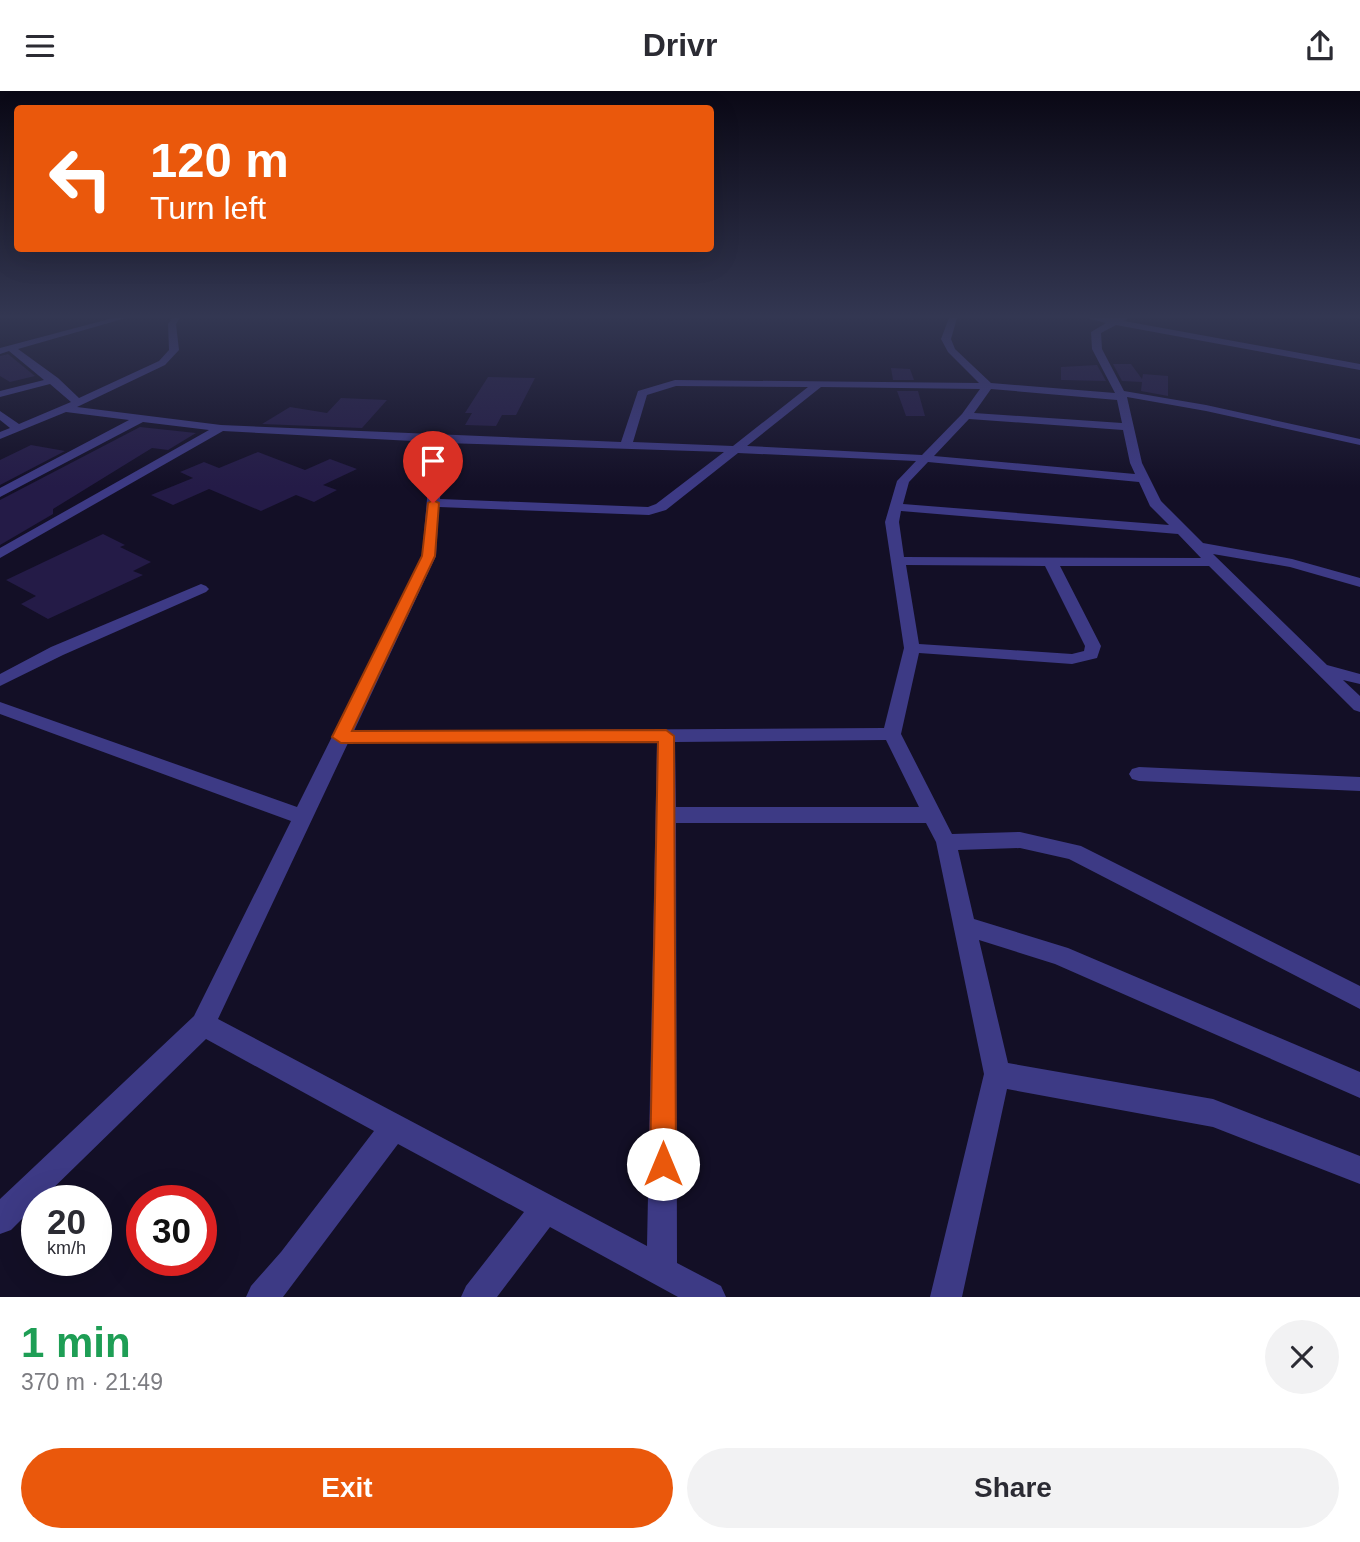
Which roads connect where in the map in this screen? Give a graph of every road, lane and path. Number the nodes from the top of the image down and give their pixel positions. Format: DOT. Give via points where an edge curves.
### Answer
graph roads {
  1 [pos="46,374"];
  2 [pos="136,374"];
  3 [pos="976,374"];
  4 [pos="1110,374"];
  5 [pos="54,380"];
  6 [pos="820,383"];
  7 [pos="988,386"];
  8 [pos="0,394"];
  9 [pos="1121,395"];
  10 [pos="79,403"];
  11 [pos="65,409"];
  12 [pos="0,414"];
  13 [pos="966,416"];
  14 [pos="142,418"];
  15 [pos="1128,427"];
  16 [pos="17,428"];
  17 [pos="221,428"];
  18 [pos="0,436"];
  19 [pos="438,439"];
  20 [pos="1360,442"];
  21 [pos="626,446"];
  22 [pos="736,449"];
  23 [pos="924,457"];
  24 [pos="1144,479"];
  25 [pos="0,493"];
  26 [pos="433,503"];
  27 [pos="895,507"];
  28 [pos="1182,530"];
  29 [pos="0,554"];
  30 [pos="1206,555"];
  31 [pos="898,561"];
  32 [pos="1051,561"];
  33 [pos="1360,583"];
  34 [pos="201,589"];
  35 [pos="912,648"];
  36 [pos="1321,670"];
  37 [pos="1360,680"];
  38 [pos="0,681"];
  39 [pos="1360,706"];
  40 [pos="0,708"];
  41 [pos="892,734"];
  42 [pos="666,736"];
  43 [pos="341,737"];
  44 [pos="1139,774"];
  45 [pos="1360,784"];
  46 [pos="665,814"];
  47 [pos="933,815"];
  48 [pos="303,817"];
  49 [pos="946,842"];
  50 [pos="964,926"];
  51 [pos="1360,998"];
  52 [pos="204,1024"];
  53 [pos="997,1074"];
  54 [pos="1360,1085"];
  55 [pos="394,1127"];
  56 [pos="1360,1170"];
  57 [pos="545,1209"];
  58 [pos="0,1219"];
  59 [pos="662,1272"];
  60 [pos="704,1296"];
  61 [pos="262,1297"];
  62 [pos="477,1297"];
  63 [pos="946,1297"];
  1 -- 5 [label="street"];
  2 -- 10 [label="street"];
  3 -- 7 [label="street"];
  4 -- 9 [label="street"];
  5 -- 8 [label="street"];
  5 -- 10 [label="street"];
  6 -- 7 [label="street"];
  6 -- 21 [label="street" via="676,383 657,387 642,393"];
  6 -- 22 [label="street"];
  7 -- 9 [label="street"];
  7 -- 13 [label="street"];
  9 -- 15 [label="street"];
  9 -- 20 [label="street" via="1206,408"];
  10 -- 11 [label="street"];
  11 -- 14 [label="street"];
  11 -- 16 [label="street"];
  12 -- 16 [label="street"];
  13 -- 15 [label="street"];
  13 -- 23 [label="street"];
  14 -- 17 [label="street"];
  14 -- 25 [label="street"];
  15 -- 24 [label="street"];
  16 -- 18 [label="street"];
  17 -- 19 [label="street"];
  17 -- 29 [label="street"];
  19 -- 21 [label="street"];
  19 -- 26 [label="street"];
  21 -- 22 [label="street"];
  22 -- 23 [label="street"];
  22 -- 26 [label="street" via="661,507 649,511"];
  23 -- 24 [label="street"];
  23 -- 27 [label="street" via="904,481"];
  24 -- 28 [label="street" via="1155,503"];
  26 -- 43 [label="street" via="429,556"];
  27 -- 28 [label="street"];
  27 -- 31 [label="street" via="892,522"];
  28 -- 30 [label="street"];
  30 -- 32 [label="street"];
  30 -- 33 [label="street" via="1292,563"];
  30 -- 36 [label="street"];
  31 -- 32 [label="street"];
  31 -- 35 [label="street"];
  32 -- 35 [label="street" via="1093,646 1091,654 1072,659"];
  34 -- 38 [label="street" via="57,651"];
  35 -- 41 [label="street"];
  36 -- 37 [label="street"];
  36 -- 39 [label="street"];
  40 -- 48 [label="street"];
  41 -- 42 [label="street"];
  41 -- 47 [label="street"];
  42 -- 43 [label="street"];
  42 -- 46 [label="street"];
  43 -- 48 [label="street"];
  44 -- 45 [label="street"];
  46 -- 47 [label="street"];
  46 -- 59 [label="street"];
  47 -- 49 [label="street"];
  48 -- 52 [label="street"];
  49 -- 50 [label="street"];
  49 -- 51 [label="street" via="1020,839 1074,852"];
  50 -- 53 [label="street"];
  50 -- 54 [label="street" via="1060,955"];
  52 -- 55 [label="street"];
  52 -- 58 [label="street"];
  53 -- 56 [label="street" via="1213,1112"];
  53 -- 63 [label="street"];
  55 -- 57 [label="street"];
  55 -- 61 [label="street"];
  57 -- 59 [label="street"];
  57 -- 62 [label="street"];
  59 -- 60 [label="street"];
}
